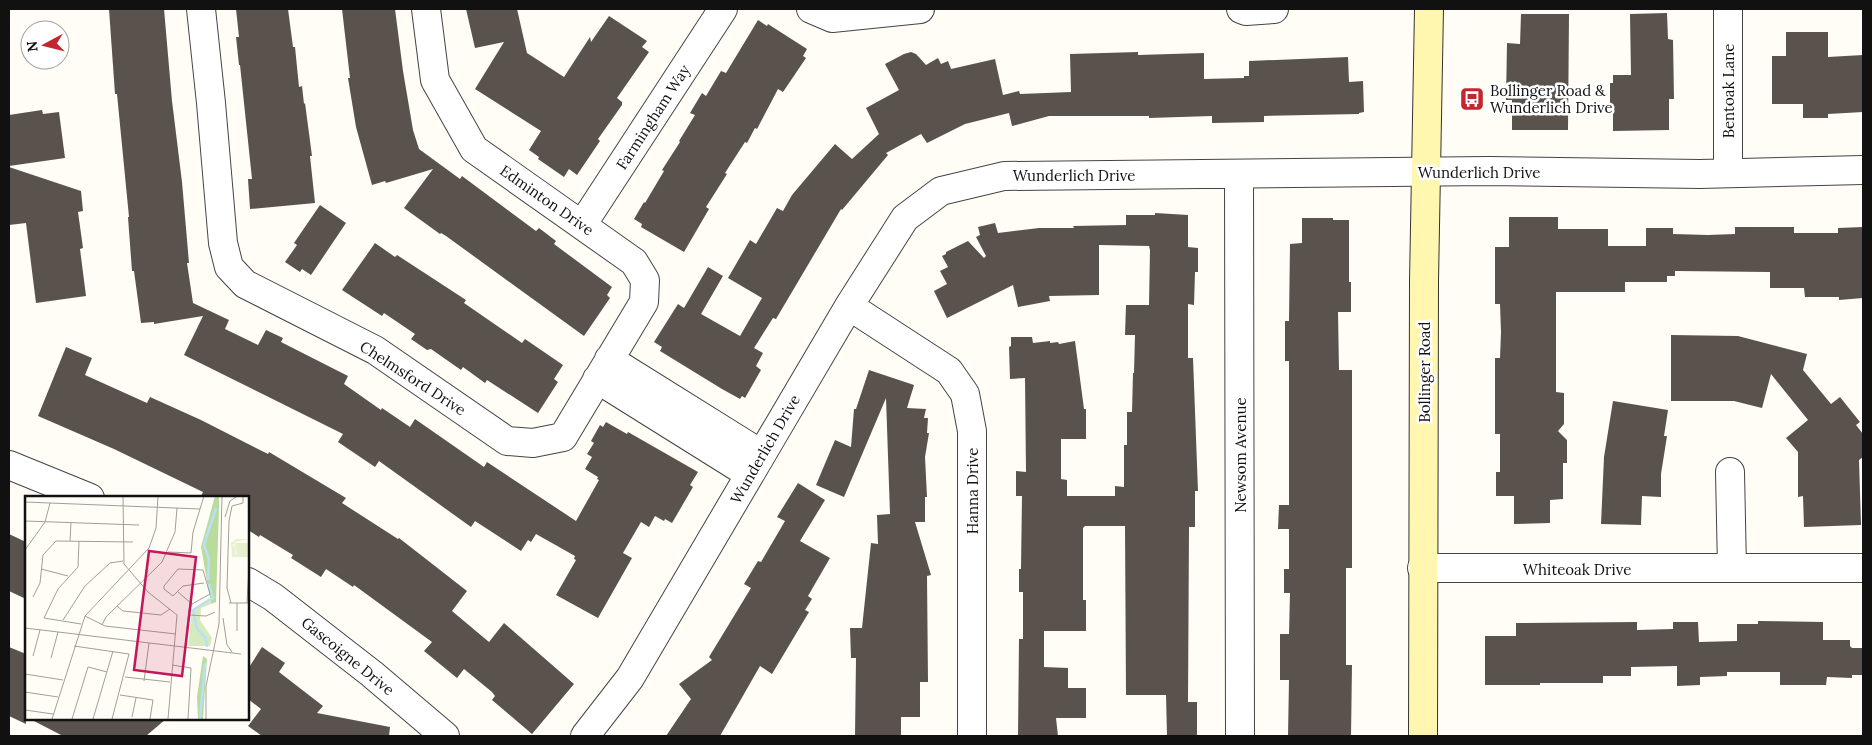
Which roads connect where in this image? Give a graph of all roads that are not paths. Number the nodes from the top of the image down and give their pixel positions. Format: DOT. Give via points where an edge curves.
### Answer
graph roads {
  1 [pos="201,9"];
  2 [pos="426,9"];
  3 [pos="723,9"];
  4 [pos="811,9"];
  5 [pos="920,9"];
  6 [pos="1241,9"];
  7 [pos="1274,9"];
  8 [pos="1429,9"];
  9 [pos="1728,9"];
  10 [pos="1863,170"];
  11 [pos="1425,171"];
  12 [pos="1728,174"];
  13 [pos="1239,175"];
  14 [pos="582,225"];
  15 [pos="849,306"];
  16 [pos="603,369"];
  17 [pos="755,464"];
  18 [pos="9,465"];
  19 [pos="1730,472"];
  20 [pos="85,496"];
  21 [pos="1422,568"];
  22 [pos="1732,568"];
  23 [pos="1863,568"];
  24 [pos="249,583"];
  25 [pos="445,736"];
  26 [pos="585,736"];
  27 [pos="972,736"];
  28 [pos="1240,736"];
  29 [pos="1423,736"];
  1 -- 16 [label="street, Chelmsford Drive" via="223,243 229,267 245,284 375,350 507,441 534,443 563,437"];
  2 -- 14 [label="street, Edminton Drive" via="435,80 474,149"];
  3 -- 14 [label="street, Farmingham Way"];
  4 -- 5 [label="street" via="832,18"];
  6 -- 7 [label="street"];
  8 -- 11 [label="main road, Bollinger Road"];
  9 -- 12 [label="street, Bentoak Lane"];
  10 -- 12 [label="street, Wunderlich Drive"];
  11 -- 12 [label="street, Wunderlich Drive"];
  11 -- 13 [label="street, Wunderlich Drive"];
  11 -- 21 [label="main road, Bollinger Road"];
  13 -- 15 [label="street, Wunderlich Drive" via="1004,176 941,191 904,218"];
  13 -- 28 [label="street, Newsom Avenue"];
  14 -- 16 [label="street, Edminton Drive" via="634,262 645,280 644,302"];
  15 -- 17 [label="street, Wunderlich Drive"];
  15 -- 27 [label="street, Hanna Drive" via="949,371 965,394 972,431"];
  16 -- 17 [label="street"];
  17 -- 26 [label="street, Wunderlich Drive" via="630,678"];
  18 -- 20 [label="street"];
  19 -- 22 [label="street"];
  21 -- 22 [label="street, Whiteoak Drive"];
  21 -- 29 [label="main road, Bollinger Road"];
  22 -- 23 [label="street, Whiteoak Drive"];
  24 -- 25 [label="street, Gascoigne Drive" via="273,597 372,674"];
}
